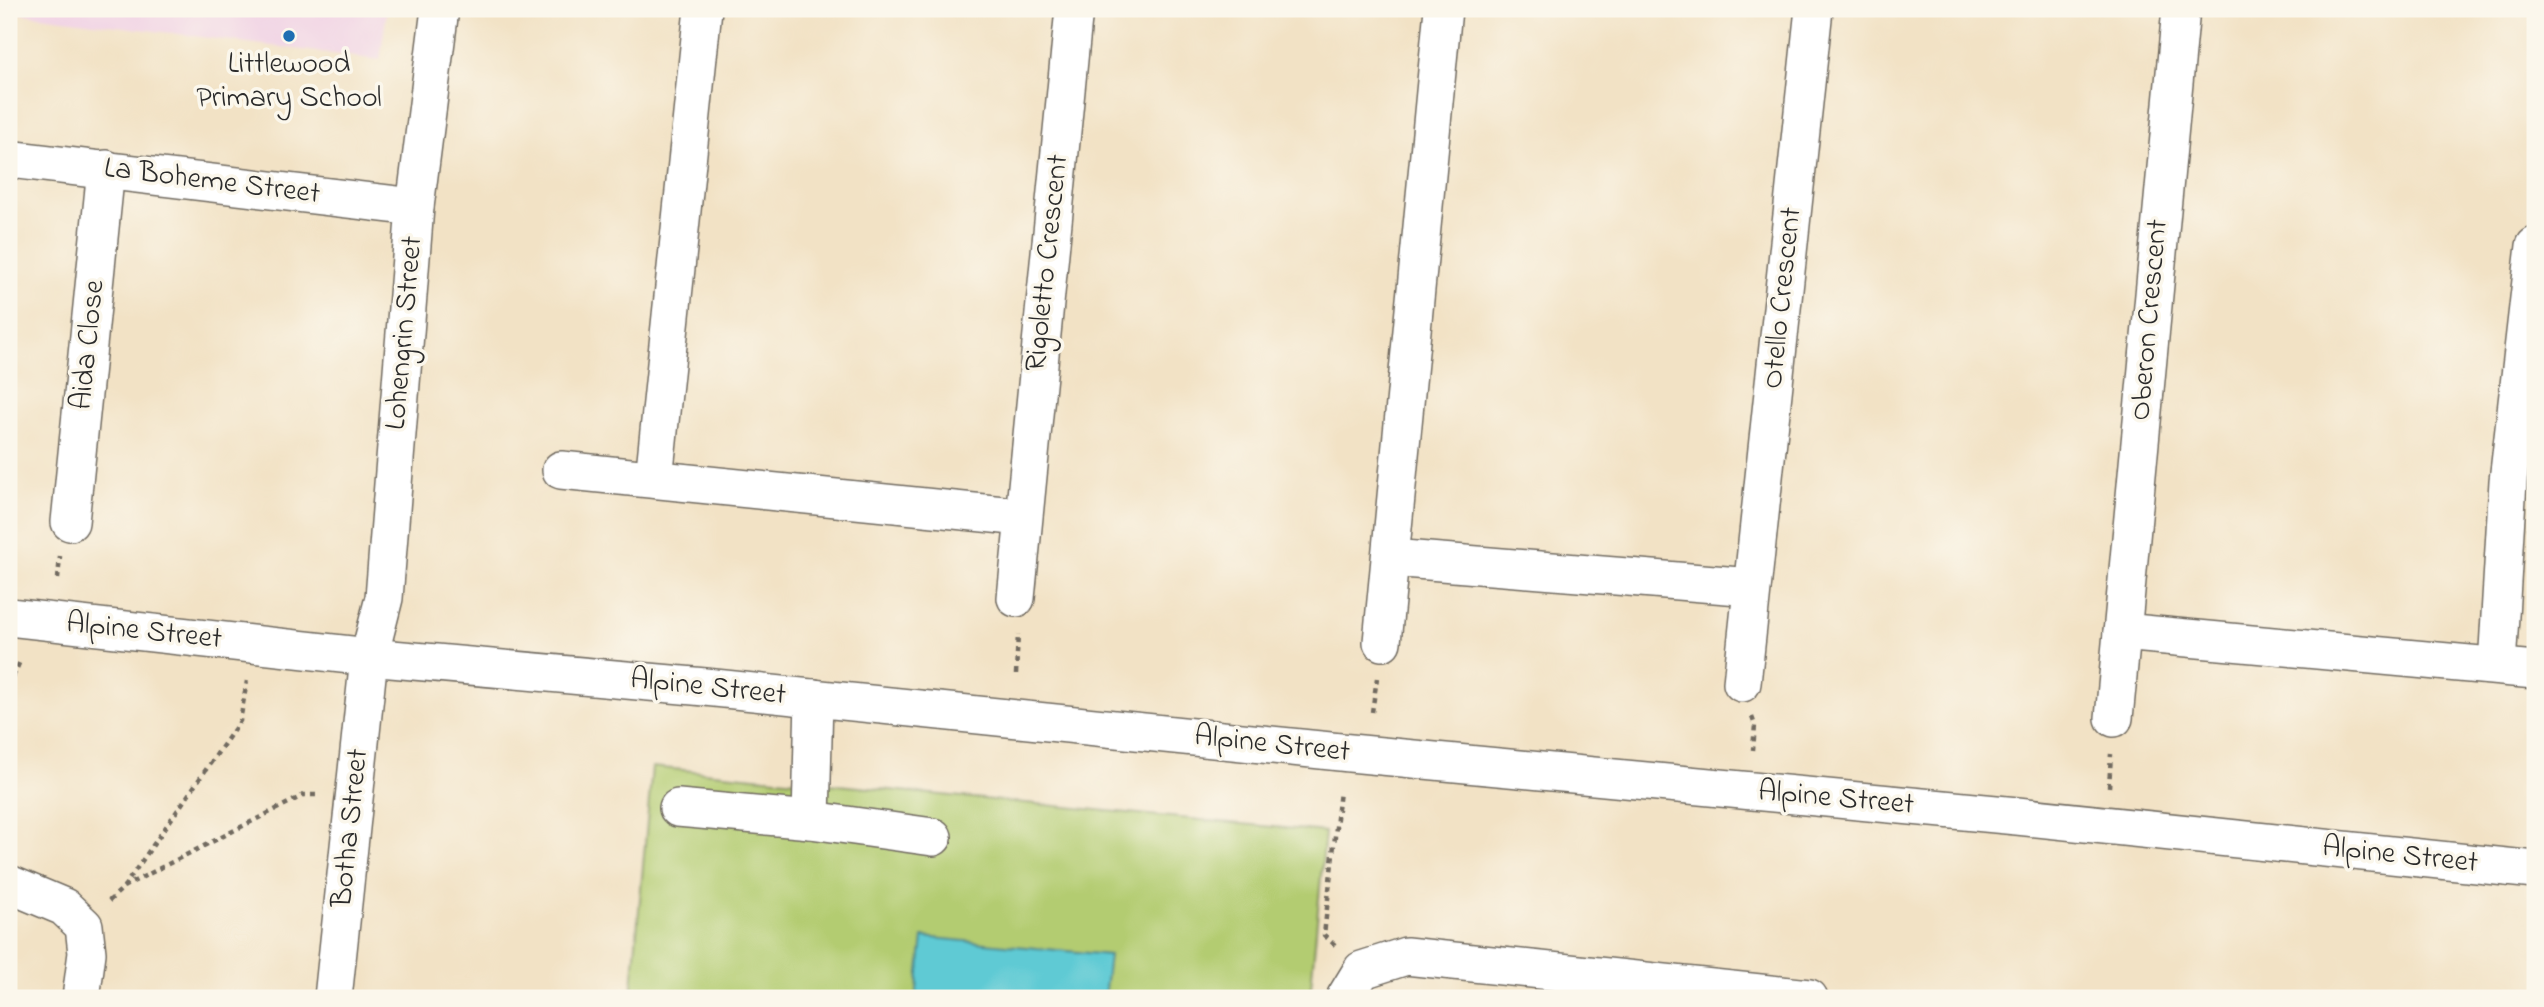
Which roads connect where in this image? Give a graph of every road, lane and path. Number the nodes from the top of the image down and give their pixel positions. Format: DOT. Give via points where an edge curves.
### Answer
graph roads {
  1 [pos="440,9"];
  2 [pos="703,9"];
  3 [pos="1073,9"];
  4 [pos="1443,9"];
  5 [pos="1814,9"];
  6 [pos="2181,9"];
  7 [pos="9,159"];
  8 [pos="106,169"];
  9 [pos="415,207"];
  10 [pos="2535,246"];
  11 [pos="561,470"];
  12 [pos="654,479"];
  13 [pos="1023,517"];
  14 [pos="70,522"];
  15 [pos="1391,558"];
  16 [pos="1752,587"];
  17 [pos="1017,611"];
  18 [pos="9,617"];
  19 [pos="2122,632"];
  20 [pos="1382,642"];
  21 [pos="369,657"];
  22 [pos="21,659"];
  23 [pos="2497,666"];
  24 [pos="2535,670"];
  25 [pos="1016,674"];
  26 [pos="247,681"];
  27 [pos="1742,683"];
  28 [pos="9,686"];
  29 [pos="814,698"];
  30 [pos="2114,718"];
  31 [pos="1340,791"];
  32 [pos="321,795"];
  33 [pos="678,808"];
  34 [pos="811,820"];
  35 [pos="933,837"];
  36 [pos="2535,870"];
  37 [pos="9,884"];
  38 [pos="122,888"];
  39 [pos="84,926"];
  40 [pos="1353,984"];
  41 [pos="81,998"];
  42 [pos="332,998"];
  43 [pos="1809,998"];
  1 -- 9 [label="street, Lohengrin Street"];
  2 -- 12 [label="street"];
  3 -- 13 [label="street, Rigoletto Crescent"];
  4 -- 15 [label="street"];
  5 -- 16 [label="street, Otello Crescent"];
  6 -- 19 [label="street, Oberon Crescent"];
  7 -- 8 [label="street, La Boheme Street"];
  8 -- 9 [label="street, La Boheme Street"];
  8 -- 14 [label="street, Aida Close"];
  9 -- 21 [label="street, Lohengrin Street" via="384,598"];
  10 -- 23 [label="street" via="2508,481"];
  11 -- 12 [label="street"];
  12 -- 13 [label="street"];
  13 -- 17 [label="street, Rigoletto Crescent"];
  15 -- 16 [label="street"];
  15 -- 20 [label="street"];
  16 -- 27 [label="street, Otello Crescent"];
  17 -- 25 [label="path"];
  18 -- 21 [label="street, Alpine Street"];
  19 -- 23 [label="street"];
  19 -- 30 [label="street, Oberon Crescent"];
  21 -- 29 [label="street, Alpine Street"];
  21 -- 42 [label="street, Botha Street"];
  22 -- 28 [label="path"];
  23 -- 24 [label="street"];
  26 -- 38 [label="path" via="240,721"];
  29 -- 34 [label="street"];
  29 -- 36 [label="street, Alpine Street"];
  31 -- 40 [label="path" via="1324,934"];
  32 -- 38 [label="path" via="304,795"];
  33 -- 34 [label="street"];
  34 -- 35 [label="street"];
  37 -- 39 [label="street" via="64,907"];
  38 -- 39 [label="path"];
  39 -- 41 [label="street" via="87,953"];
  40 -- 43 [label="street" via="1406,956"];
}
